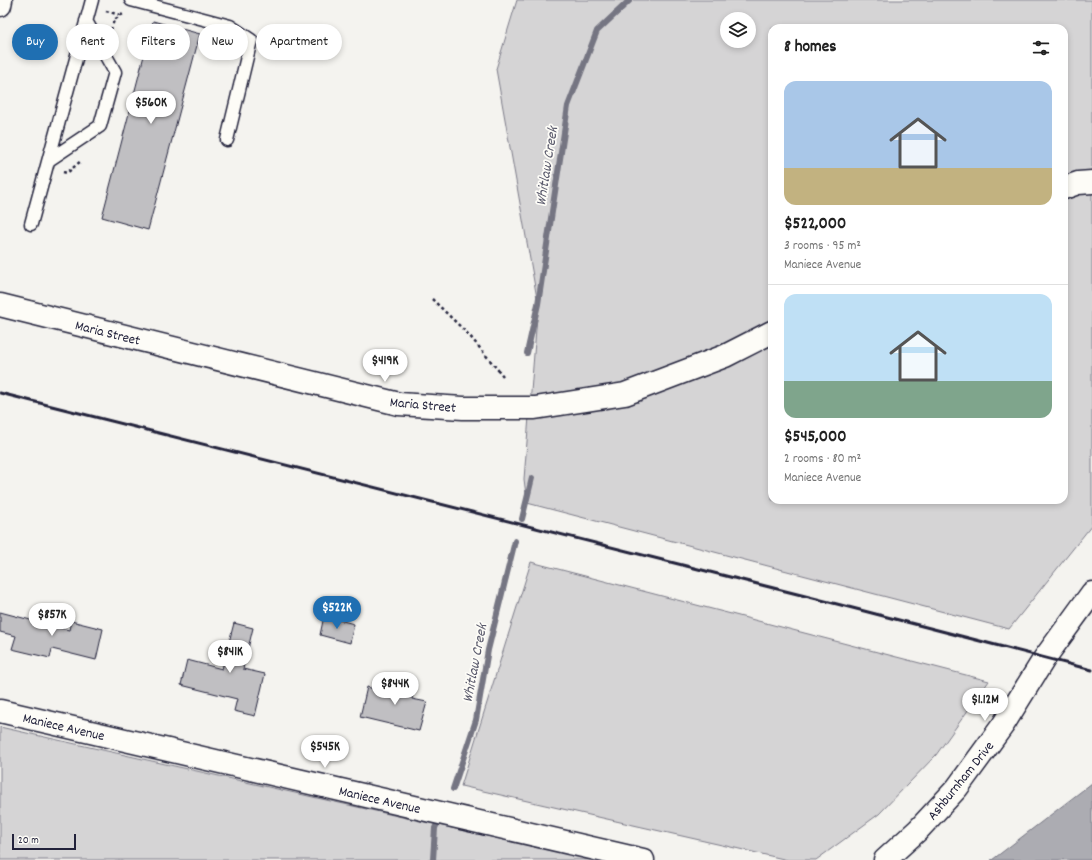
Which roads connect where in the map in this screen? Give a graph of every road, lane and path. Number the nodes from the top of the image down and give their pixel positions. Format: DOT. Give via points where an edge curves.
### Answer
graph roads {
  1 [pos="1,0"];
  2 [pos="92,0"];
  3 [pos="0,5"];
  4 [pos="130,6"];
  5 [pos="86,20"];
  6 [pos="113,24"];
  7 [pos="227,140"];
  8 [pos="84,158"];
  9 [pos="48,164"];
  10 [pos="1092,182"];
  11 [pos="1068,187"];
  12 [pos="31,224"];
  13 [pos="432,299"];
  14 [pos="0,305"];
  15 [pos="768,334"];
  16 [pos="503,376"];
  17 [pos="1092,593"];
  18 [pos="0,711"];
  19 [pos="643,860"];
  20 [pos="885,860"];
  1 -- 3 [label="street"];
  2 -- 5 [label="lane"];
  4 -- 6 [label="path"];
  4 -- 7 [label="lane" via="230,26 251,40"];
  5 -- 9 [label="lane"];
  5 -- 9 [label="lane" via="115,72 100,126"];
  8 -- 9 [label="path" via="67,173"];
  9 -- 12 [label="lane"];
  10 -- 11 [label="street"];
  13 -- 16 [label="path" via="469,335"];
  14 -- 15 [label="street, Maria Street" via="399,404 463,408 535,408 625,394 725,356"];
  17 -- 20 [label="street, Ashburnham Drive" via="957,788 918,830"];
  18 -- 19 [label="street, Maniece Avenue"];
}
